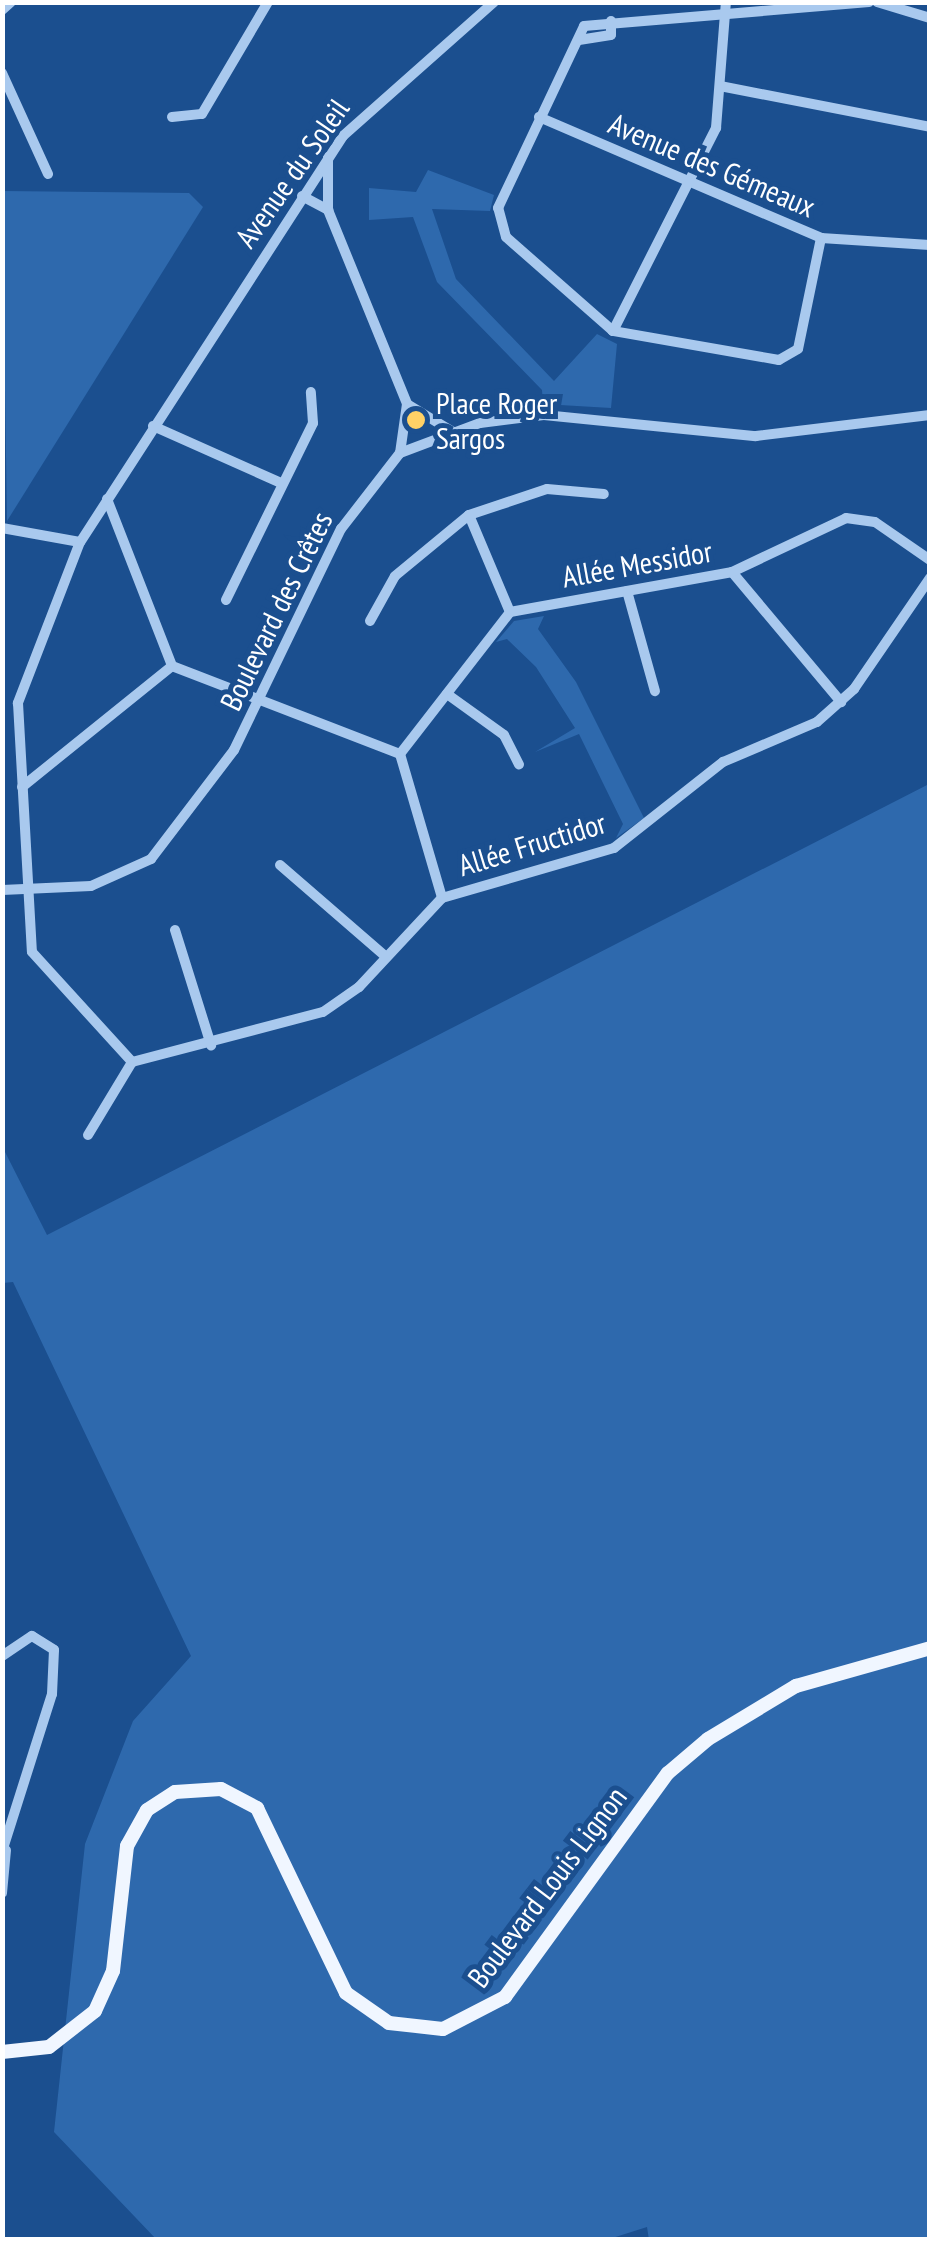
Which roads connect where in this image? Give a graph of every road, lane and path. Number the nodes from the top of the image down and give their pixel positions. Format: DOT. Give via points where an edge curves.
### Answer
graph roads {
  1 [pos="11,2"];
  2 [pos="268,2"];
  3 [pos="494,2"];
  4 [pos="870,2"];
  5 [pos="878,2"];
  6 [pos="726,6"];
  7 [pos="2,10"];
  8 [pos="930,18"];
  9 [pos="2,73"];
  10 [pos="720,86"];
  11 [pos="172,117"];
  12 [pos="539,117"];
  13 [pos="930,127"];
  14 [pos="328,156"];
  15 [pos="48,174"];
  16 [pos="689,188"];
  17 [pos="302,196"];
  18 [pos="328,210"];
  19 [pos="821,238"];
  20 [pos="930,245"];
  21 [pos="613,331"];
  22 [pos="311,392"];
  23 [pos="407,404"];
  24 [pos="930,415"];
  25 [pos="153,426"];
  26 [pos="454,432"];
  27 [pos="400,453"];
  28 [pos="279,482"];
  29 [pos="604,494"];
  30 [pos="107,499"];
  31 [pos="469,515"];
  32 [pos="2,528"];
  33 [pos="80,542"];
  34 [pos="930,560"];
  35 [pos="732,572"];
  36 [pos="930,578"];
  37 [pos="626,591"];
  38 [pos="226,600"];
  39 [pos="510,612"];
  40 [pos="370,621"];
  41 [pos="172,666"];
  42 [pos="655,691"];
  43 [pos="447,694"];
  44 [pos="263,701"];
  45 [pos="841,702"];
  46 [pos="2,704"];
  47 [pos="18,704"];
  48 [pos="400,754"];
  49 [pos="519,764"];
  50 [pos="22,786"];
  51 [pos="280,865"];
  52 [pos="30,886"];
  53 [pos="2,890"];
  54 [pos="442,898"];
  55 [pos="175,930"];
  56 [pos="385,956"];
  57 [pos="211,1045"];
  58 [pos="132,1062"];
  59 [pos="88,1135"];
  60 [pos="930,1648"];
  61 [pos="2,1656"];
  62 [pos="4,1851"];
  63 [pos="2,1894"];
  64 [pos="2,2052"];
  1 -- 7 [label="street"];
  2 -- 11 [label="street" via="202,114"];
  3 -- 14 [label="street, Avenue du Soleil" via="365,110"];
  4 -- 6 [label="street"];
  5 -- 8 [label="street"];
  6 -- 10 [label="street"];
  6 -- 12 [label="street" via="584,26"];
  9 -- 15 [label="street"];
  10 -- 13 [label="street"];
  10 -- 16 [label="street" via="716,128"];
  12 -- 16 [label="street, Avenue des Gémeaux"];
  12 -- 21 [label="street" via="498,208 502,228"];
  14 -- 17 [label="street, Avenue du Soleil"];
  14 -- 18 [label="street"];
  16 -- 19 [label="street, Avenue des Gémeaux"];
  16 -- 21 [label="street"];
  17 -- 18 [label="street"];
  17 -- 25 [label="street, Avenue du Soleil"];
  18 -- 23 [label="street"];
  19 -- 20 [label="street, Avenue des Gémeaux"];
  19 -- 21 [label="street" via="798,349 779,360"];
  22 -- 28 [label="street" via="313,424"];
  23 -- 26 [label="street"];
  23 -- 27 [label="street"];
  24 -- 26 [label="street" via="756,436 544,416"];
  25 -- 28 [label="street"];
  25 -- 30 [label="street, Avenue du Soleil"];
  26 -- 27 [label="street"];
  27 -- 44 [label="street, Boulevard des Crêtes" via="341,529"];
  28 -- 38 [label="street"];
  29 -- 31 [label="street" via="547,488"];
  30 -- 33 [label="street, Avenue du Soleil"];
  30 -- 41 [label="street"];
  31 -- 39 [label="street"];
  31 -- 40 [label="street" via="395,576"];
  32 -- 33 [label="street"];
  33 -- 47 [label="street, Avenue du Soleil"];
  34 -- 35 [label="street, Allée Messidor" via="875,522 846,518"];
  35 -- 37 [label="street, Allée Messidor"];
  35 -- 45 [label="street"];
  36 -- 45 [label="street, Allée Fructidor"];
  37 -- 39 [label="street, Allée Messidor"];
  37 -- 42 [label="street"];
  39 -- 43 [label="street"];
  41 -- 44 [label="street"];
  41 -- 50 [label="street"];
  43 -- 48 [label="street"];
  43 -- 49 [label="street" via="504,735"];
  44 -- 48 [label="street"];
  44 -- 52 [label="street, Boulevard des Crêtes" via="151,858 90,886"];
  45 -- 54 [label="street, Allée Fructidor" via="817,722 723,762 614,848"];
  46 -- 47 [label="street"];
  47 -- 50 [label="street"];
  48 -- 54 [label="street"];
  50 -- 52 [label="street"];
  51 -- 56 [label="street"];
  52 -- 53 [label="street, Boulevard des Crêtes"];
  52 -- 58 [label="street" via="32,952"];
  54 -- 56 [label="street, Allée Fructidor"];
  55 -- 57 [label="street"];
  56 -- 57 [label="street, Allée Fructidor" via="323,1012"];
  57 -- 58 [label="street, Allée Fructidor"];
  58 -- 59 [label="street"];
  60 -- 64 [label="main road, Boulevard Louis Lignon" via="796,1686 708,1739 668,1773 505,1997 443,2029 389,2023 346,1993 257,1808 210,1787 168,1796 127,1846 113,1971 96,2011 50,2047"];
  61 -- 62 [label="street" via="32,1636 54,1650 36,1744"];
  62 -- 63 [label="street"];
}
